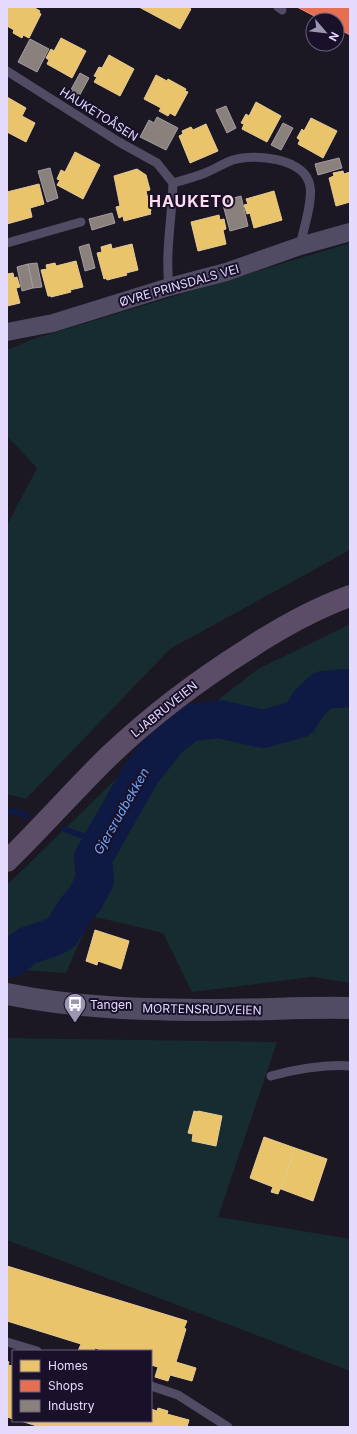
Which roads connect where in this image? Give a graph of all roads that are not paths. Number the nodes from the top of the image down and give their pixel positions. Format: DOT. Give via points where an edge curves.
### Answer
graph roads {
  1 [pos="7,71"];
  2 [pos="173,183"];
  3 [pos="81,222"];
  4 [pos="350,232"];
  5 [pos="7,243"];
  6 [pos="300,246"];
  7 [pos="168,287"];
  8 [pos="7,332"];
  9 [pos="350,596"];
  10 [pos="7,861"];
  11 [pos="7,994"];
  12 [pos="350,1008"];
  13 [pos="350,1066"];
  14 [pos="271,1076"];
  15 [pos="7,1342"];
  16 [pos="34,1350"];
  17 [pos="152,1386"];
  18 [pos="228,1427"];
  1 -- 2 [label="lane, HAUKETOÅSEN" via="157,163"];
  2 -- 6 [label="lane" via="193,178 234,160 251,157 281,160 294,165 310,185 311,195"];
  2 -- 7 [label="lane" via="167,247"];
  3 -- 5 [label="lane"];
  4 -- 6 [label="street, ØVRE PRINSDALS VEI"];
  6 -- 7 [label="street, ØVRE PRINSDALS VEI" via="226,272"];
  7 -- 8 [label="street, ØVRE PRINSDALS VEI" via="53,323"];
  9 -- 10 [label="main road, LJABRUVEIEN" via="285,626 218,668 172,701 107,758"];
  11 -- 12 [label="street, MORTENSRUDVEIEN" via="81,1004 174,1010"];
  13 -- 14 [label="lane" via="303,1068"];
  15 -- 16 [label="lane"];
  17 -- 18 [label="lane" via="178,1395"];
}
